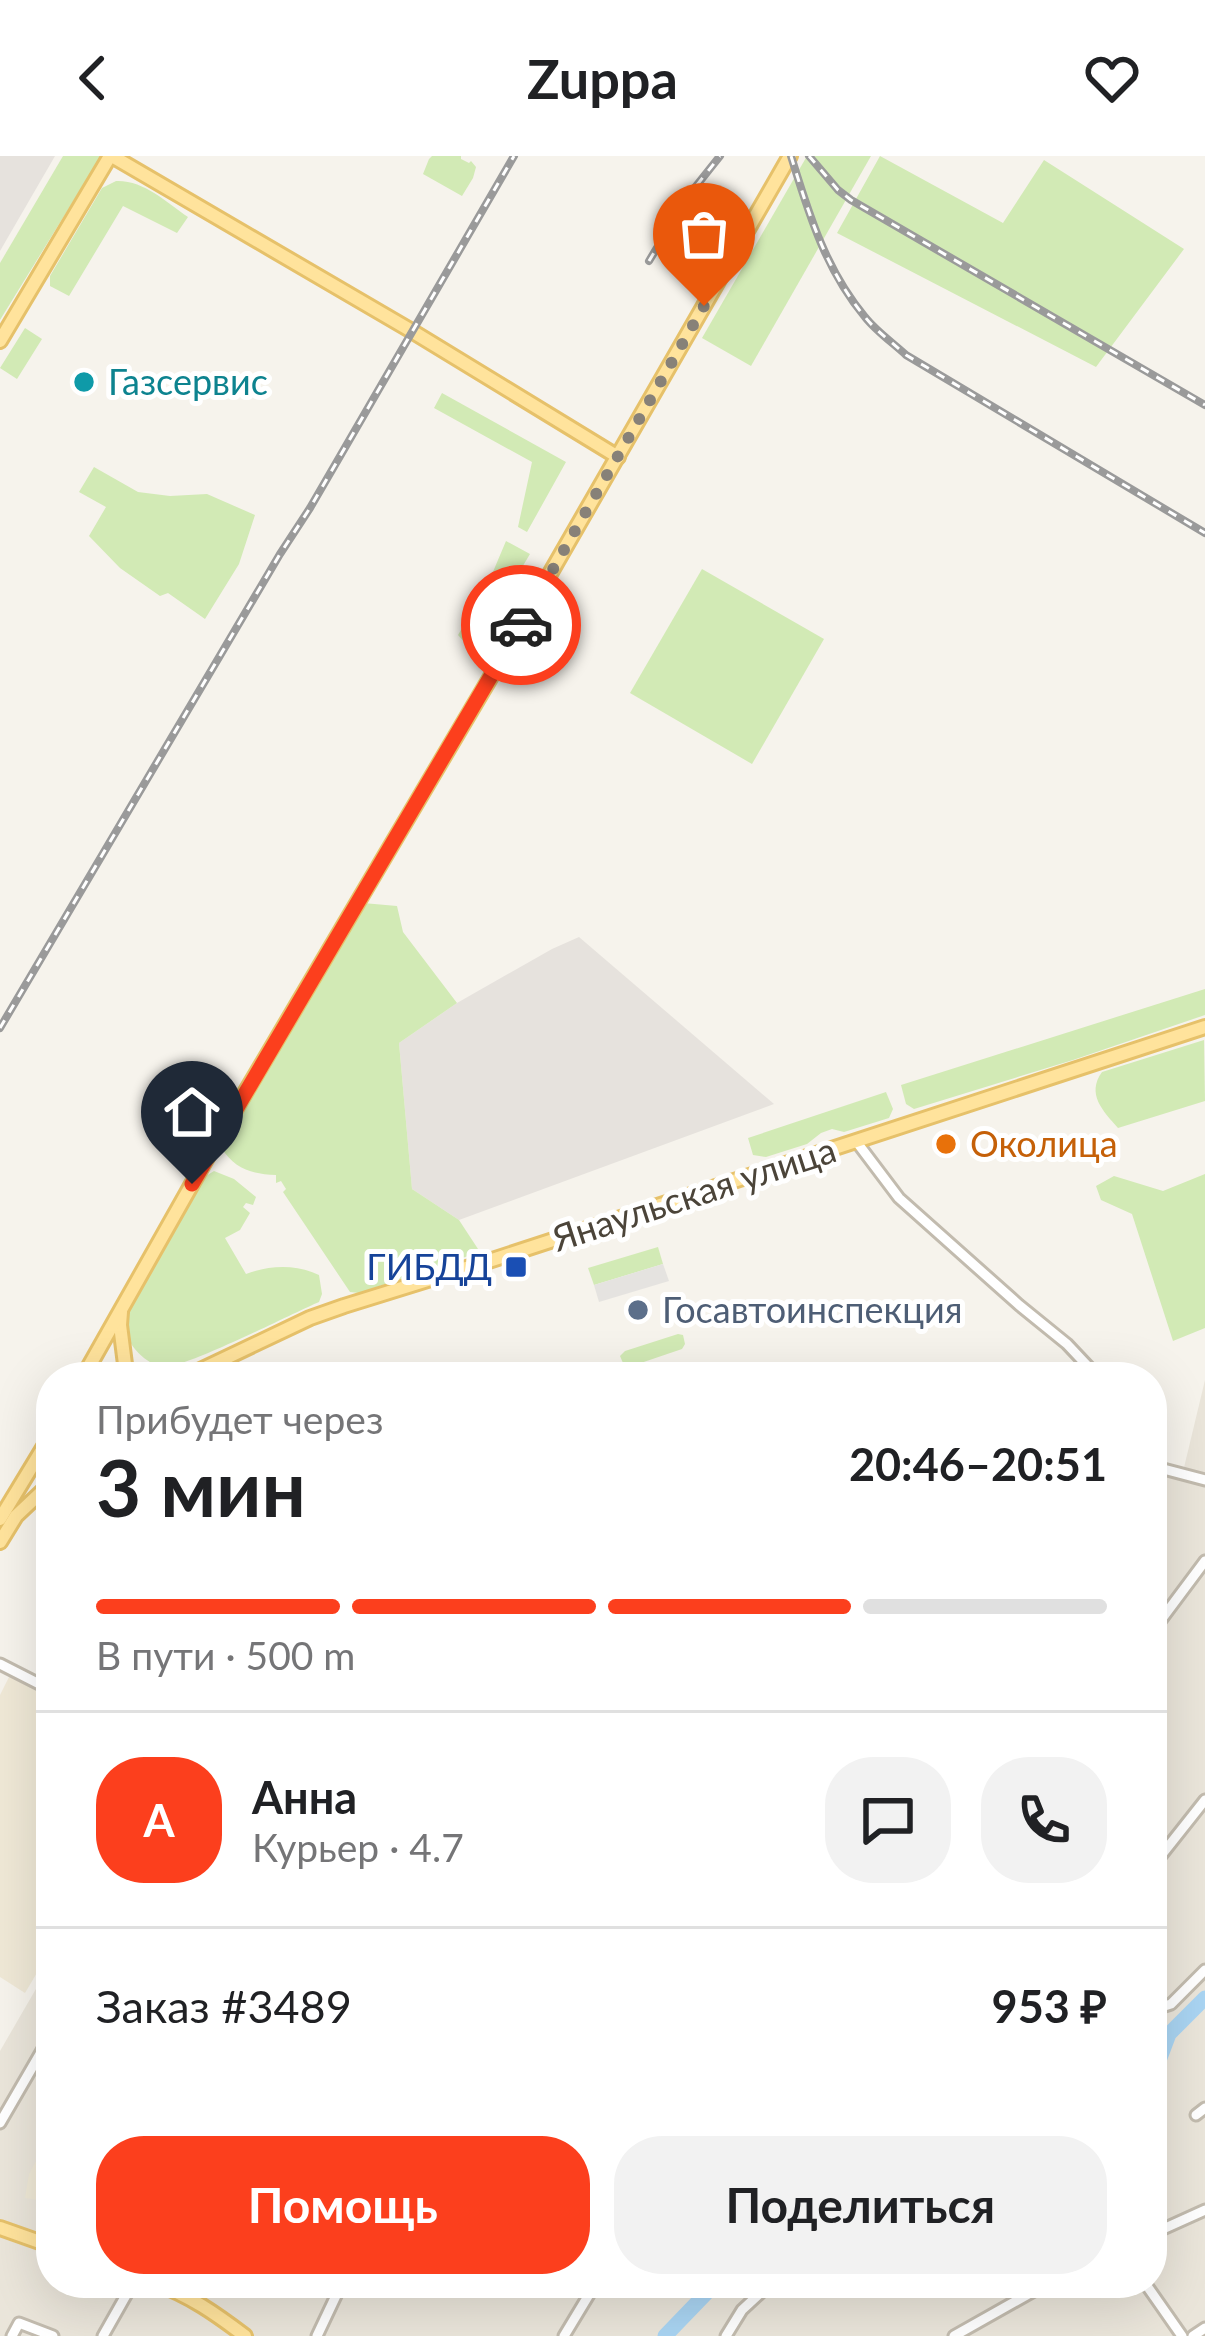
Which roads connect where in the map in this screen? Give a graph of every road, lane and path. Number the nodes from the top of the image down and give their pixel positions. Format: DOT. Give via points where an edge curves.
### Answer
graph roads {
  1 [pos="111,156"];
  2 [pos="790,156"];
  3 [pos="0,341"];
  4 [pos="618,457"];
  5 [pos="1205,1027"];
  6 [pos="856,1141"];
  7 [pos="122,1309"];
  8 [pos="93,1362"];
  9 [pos="124,1362"];
  10 [pos="217,1362"];
  11 [pos="1084,1362"];
  12 [pos="36,1460"];
  13 [pos="1167,1470"];
  14 [pos="1205,1480"];
  15 [pos="36,1497"];
  16 [pos="0,1519"];
  17 [pos="0,1542"];
  18 [pos="1205,1561"];
  19 [pos="1167,1612"];
  20 [pos="0,1664"];
  21 [pos="36,1682"];
  22 [pos="1205,1800"];
  23 [pos="1167,1848"];
  24 [pos="1205,1970"];
  25 [pos="1167,2005"];
  26 [pos="36,2061"];
  27 [pos="0,2123"];
  28 [pos="1205,2210"];
  29 [pos="1167,2227"];
  30 [pos="0,2228"];
  31 [pos="36,2241"];
  32 [pos="126,2298"];
  33 [pos="191,2298"];
  34 [pos="335,2298"];
  35 [pos="587,2298"];
  36 [pos="755,2298"];
  37 [pos="1021,2298"];
  38 [pos="1155,2298"];
  39 [pos="1205,2328"];
  40 [pos="12,2336"];
  41 [pos="53,2336"];
  42 [pos="104,2336"];
  43 [pos="245,2336"];
  44 [pos="317,2336"];
  45 [pos="563,2336"];
  46 [pos="727,2336"];
  47 [pos="954,2336"];
  48 [pos="1182,2336"];
  49 [pos="1193,2336"];
  1 -- 3 [label="main road"];
  1 -- 4 [label="main road"];
  2 -- 4 [label="main road"];
  4 -- 7 [label="main road"];
  5 -- 6 [label="main road, Янаульская улица"];
  6 -- 10 [label="main road, Янаульская улица" via="344,1306"];
  6 -- 11 [label="street" via="899,1198"];
  7 -- 8 [label="main road"];
  7 -- 9 [label="main road"];
  12 -- 16 [label="main road"];
  13 -- 14 [label="street"];
  15 -- 17 [label="main road"];
  18 -- 19 [label="street"];
  20 -- 21 [label="street"];
  22 -- 23 [label="street"];
  24 -- 25 [label="street"];
  26 -- 27 [label="street"];
  28 -- 29 [label="street"];
  30 -- 31 [label="main road"];
  32 -- 42 [label="street"];
  33 -- 43 [label="main road"];
  34 -- 44 [label="street"];
  35 -- 45 [label="street"];
  36 -- 46 [label="street"];
  37 -- 47 [label="street"];
  38 -- 48 [label="street"];
  39 -- 49 [label="street"];
  40 -- 41 [label="street" via="19,2323"];
}
